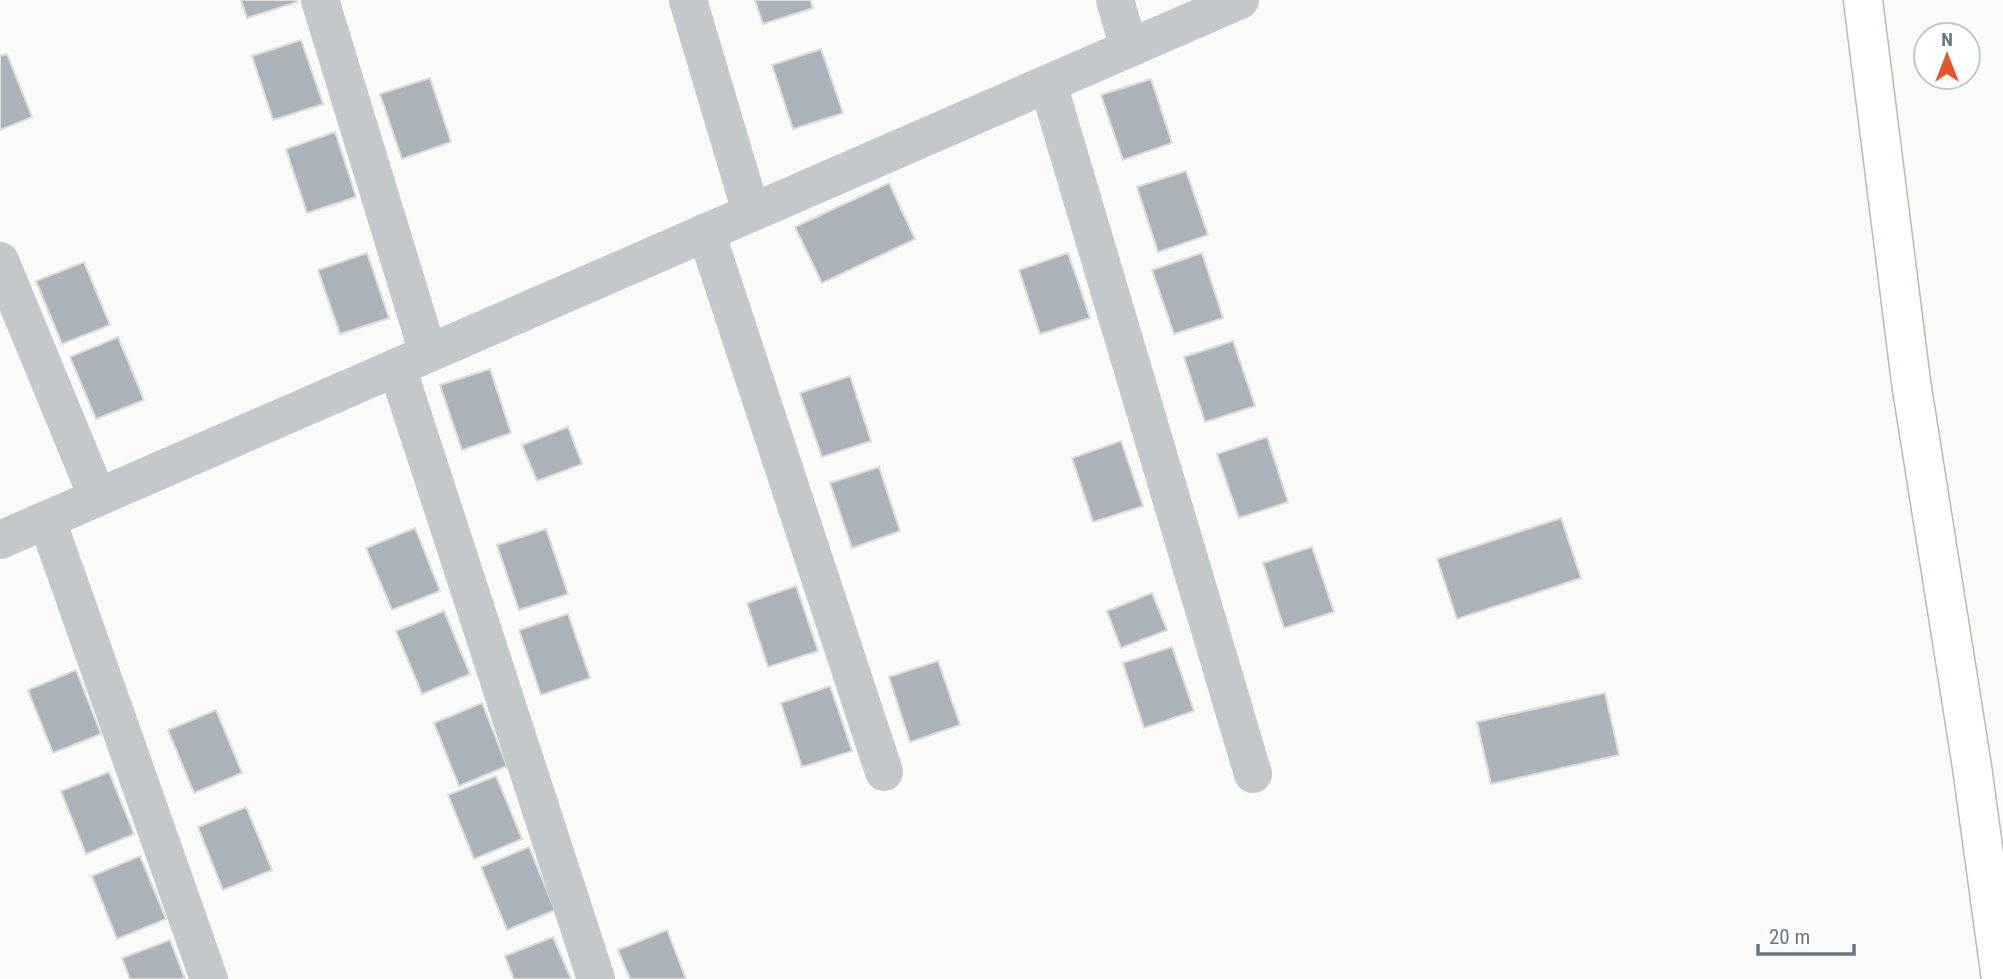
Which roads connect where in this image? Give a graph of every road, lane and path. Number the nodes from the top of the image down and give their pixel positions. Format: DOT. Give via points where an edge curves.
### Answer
graph roads {
  1 [pos="320,0"];
  2 [pos="688,0"];
  3 [pos="1115,0"];
  4 [pos="1240,0"];
  5 [pos="1863,0"];
  6 [pos="1129,48"];
  7 [pos="1048,84"];
  8 [pos="751,212"];
  9 [pos="706,232"];
  10 [pos="0,261"];
  11 [pos="413,360"];
  12 [pos="97,496"];
  13 [pos="47,520"];
  14 [pos="0,540"];
  15 [pos="884,772"];
  16 [pos="1254,774"];
  17 [pos="209,979"];
  18 [pos="596,979"];
  19 [pos="2001,979"];
  1 -- 11 [label="street"];
  2 -- 8 [label="street"];
  3 -- 6 [label="street"];
  4 -- 6 [label="street"];
  5 -- 19 [label="main road" via="1911,382"];
  6 -- 7 [label="street"];
  7 -- 8 [label="street"];
  7 -- 16 [label="street"];
  8 -- 9 [label="street"];
  9 -- 11 [label="street"];
  9 -- 15 [label="street"];
  10 -- 12 [label="street"];
  11 -- 12 [label="street"];
  11 -- 18 [label="street"];
  12 -- 13 [label="street"];
  13 -- 14 [label="street"];
  13 -- 17 [label="street"];
}
